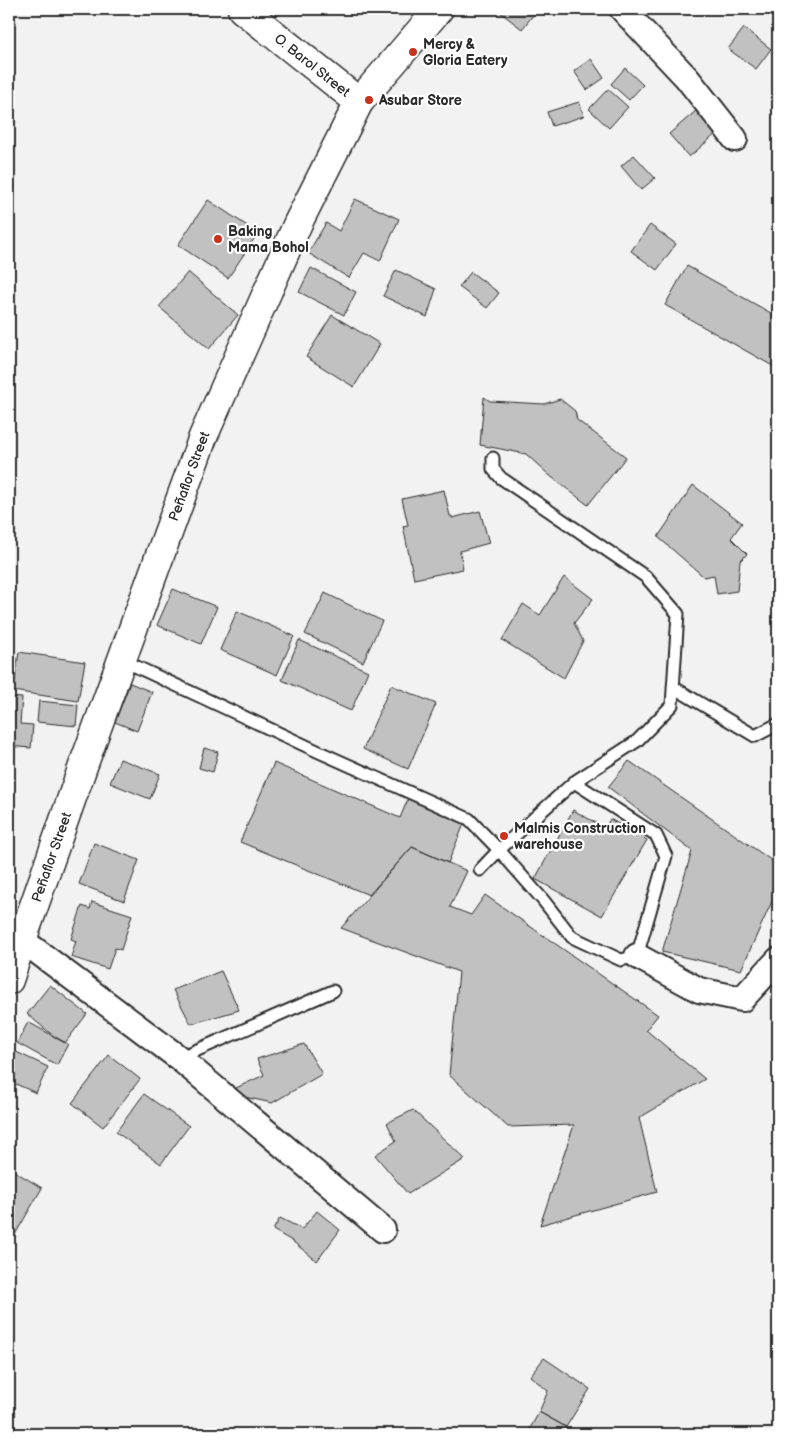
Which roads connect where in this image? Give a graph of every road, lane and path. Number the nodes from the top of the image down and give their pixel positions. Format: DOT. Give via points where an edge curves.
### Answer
graph roads {
  1 [pos="242,9"];
  2 [pos="439,9"];
  3 [pos="622,9"];
  4 [pos="359,102"];
  5 [pos="735,139"];
  6 [pos="493,458"];
  7 [pos="122,660"];
  8 [pos="673,687"];
  9 [pos="778,724"];
  10 [pos="574,782"];
  11 [pos="499,850"];
  12 [pos="480,870"];
  13 [pos="15,939"];
  14 [pos="637,956"];
  15 [pos="778,960"];
  16 [pos="9,980"];
  17 [pos="333,991"];
  18 [pos="179,1058"];
  19 [pos="382,1230"];
  1 -- 4 [label="main road, O. Barol Street"];
  2 -- 4 [label="main road, Peñaflor Street"];
  3 -- 5 [label="street" via="687,78"];
  4 -- 7 [label="main road, Peñaflor Street" via="298,223 203,438"];
  6 -- 8 [label="lane" via="493,469 501,478 646,577 678,614"];
  7 -- 11 [label="lane" via="469,818"];
  7 -- 13 [label="main road, Peñaflor Street"];
  8 -- 9 [label="lane" via="755,736"];
  8 -- 10 [label="lane" via="672,705 638,741"];
  10 -- 11 [label="lane"];
  10 -- 14 [label="lane" via="656,835 666,856"];
  11 -- 12 [label="lane"];
  11 -- 14 [label="lane" via="572,937 621,960"];
  13 -- 16 [label="main road, Peñaflor Street"];
  13 -- 18 [label="street"];
  14 -- 15 [label="street" via="699,990 742,999"];
  17 -- 18 [label="lane"];
  18 -- 19 [label="street"];
}
